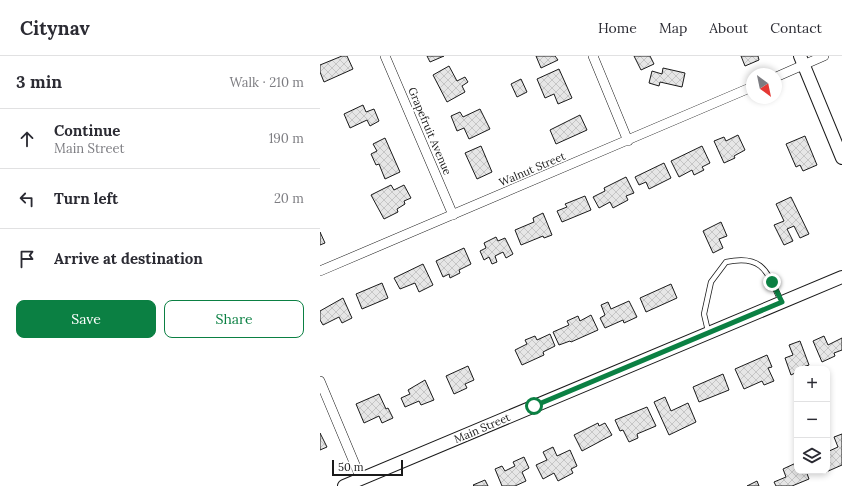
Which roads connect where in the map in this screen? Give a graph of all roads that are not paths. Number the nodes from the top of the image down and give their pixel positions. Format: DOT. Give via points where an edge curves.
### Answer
graph roads {
  1 [pos="385,56"];
  2 [pos="593,56"];
  3 [pos="824,56"];
  4 [pos="802,60"];
  5 [pos="782,73"];
  6 [pos="746,90"];
  7 [pos="628,141"];
  8 [pos="842,158"];
  9 [pos="453,215"];
  10 [pos="320,271"];
  11 [pos="842,277"];
  12 [pos="782,302"];
  13 [pos="708,333"];
  14 [pos="320,381"];
  15 [pos="361,479"];
  16 [pos="344,486"];
  1 -- 9 [label="street, Grapefruit Avenue"];
  2 -- 7 [label="street"];
  3 -- 4 [label="street"];
  4 -- 5 [label="street"];
  4 -- 8 [label="main road"];
  6 -- 7 [label="street, Walnut Street"];
  7 -- 9 [label="street, Walnut Street"];
  9 -- 10 [label="street, Walnut Street"];
  11 -- 12 [label="main road, Main Street"];
  12 -- 13 [label="main road, Main Street"];
  12 -- 13 [label="lane" via="767,272 756,262 726,262 711,282 704,314"];
  13 -- 15 [label="main road, Main Street"];
  14 -- 15 [label="street"];
  15 -- 16 [label="main road, Main Street"];
}
